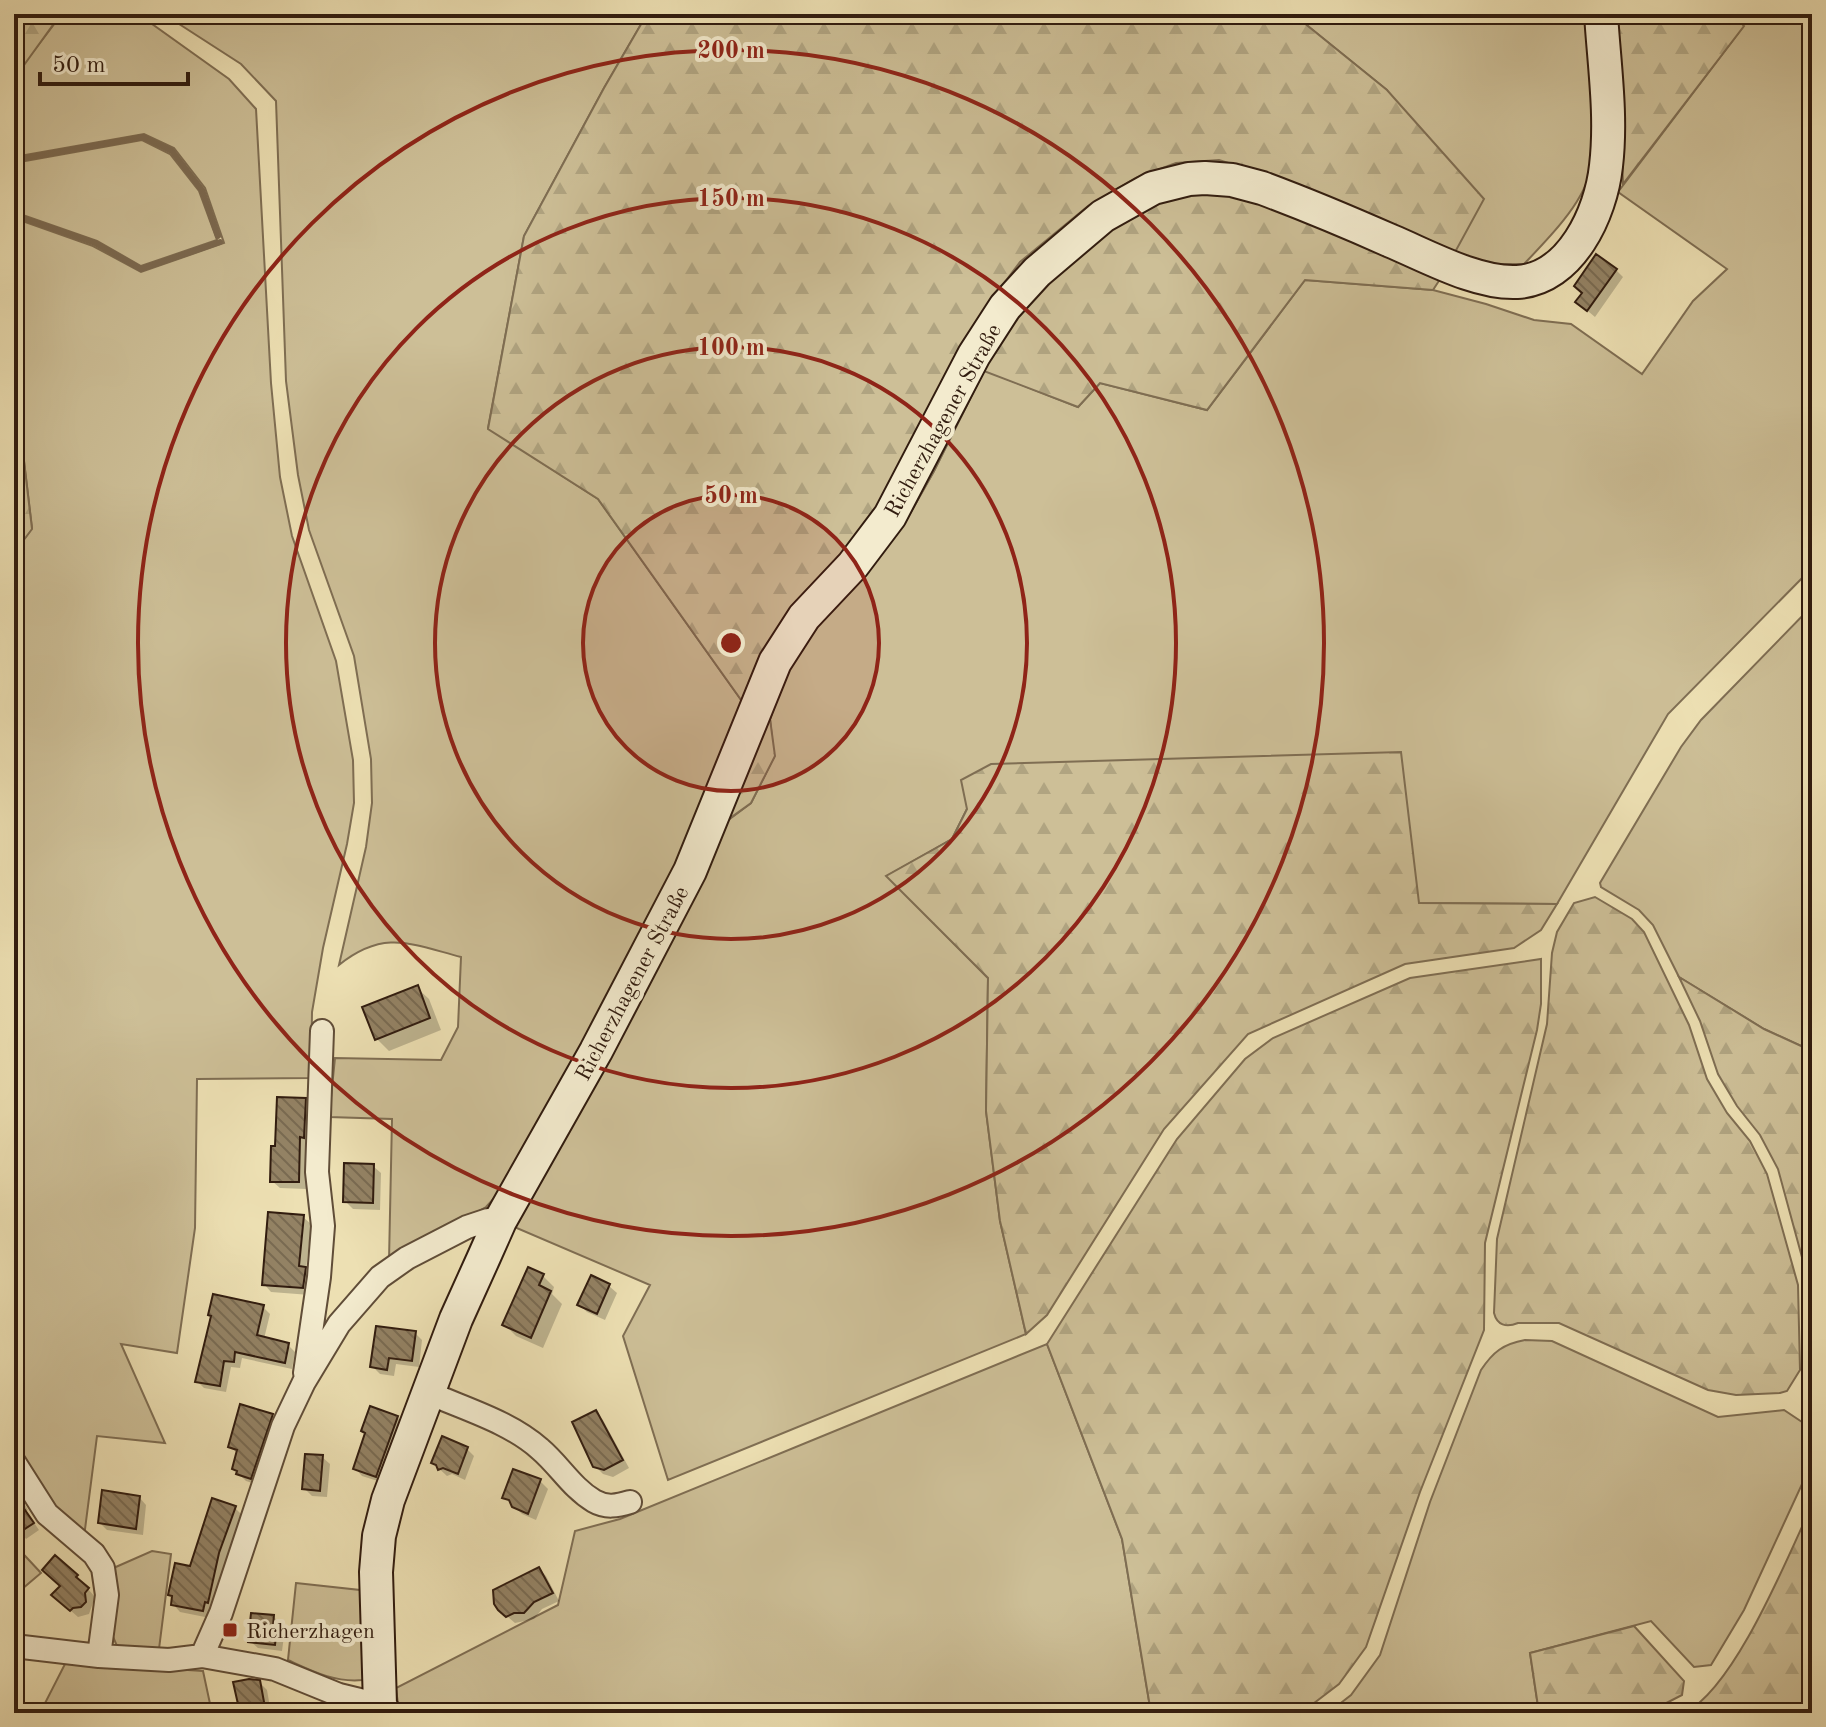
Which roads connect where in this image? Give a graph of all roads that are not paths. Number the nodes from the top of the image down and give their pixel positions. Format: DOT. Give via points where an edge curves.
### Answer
graph roads {
  1 [pos="1601,14"];
  2 [pos="322,1031"];
  3 [pos="500,1221"];
  4 [pos="304,1382"];
  5 [pos="429,1393"];
  6 [pos="14,1462"];
  7 [pos="630,1502"];
  8 [pos="14,1646"];
  9 [pos="99,1656"];
  10 [pos="202,1656"];
  11 [pos="382,1709"];
  1 -- 3 [label="street, Richerzhagener Straße" via="1608,146 1604,179 1581,238 1538,278 1505,282 1469,273 1262,188 1205,178 1165,184 1122,204 1068,243 1023,285 974,355 890,516 804,617 775,662 690,871"];
  2 -- 4 [label="street" via="317,1172 323,1226"];
  3 -- 4 [label="street" via="467,1227 380,1277 339,1324"];
  3 -- 5 [label="street"];
  4 -- 10 [label="street" via="276,1444"];
  5 -- 7 [label="street" via="516,1432 593,1500 605,1506"];
  5 -- 11 [label="street" via="379,1536"];
  6 -- 9 [label="street" via="47,1514 103,1568 107,1595"];
  8 -- 9 [label="street"];
  9 -- 10 [label="street"];
  10 -- 11 [label="street" via="275,1669"];
}
